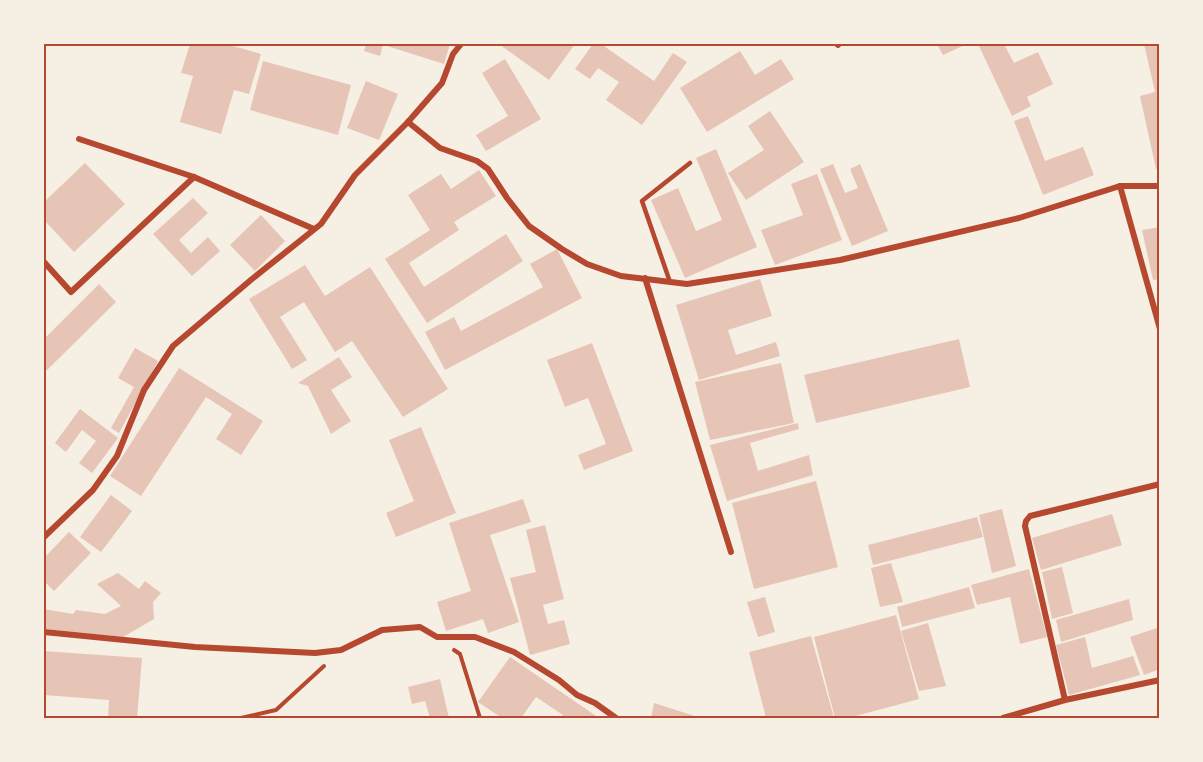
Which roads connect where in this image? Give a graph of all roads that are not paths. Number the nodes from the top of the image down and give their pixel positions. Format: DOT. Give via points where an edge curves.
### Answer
graph roads {
  1 [pos="461,44"];
  2 [pos="408,122"];
  3 [pos="79,139"];
  4 [pos="690,163"];
  5 [pos="194,177"];
  6 [pos="1120,186"];
  7 [pos="1160,186"];
  8 [pos="314,229"];
  9 [pos="44,262"];
  10 [pos="645,278"];
  11 [pos="670,282"];
  12 [pos="1160,329"];
  13 [pos="1160,484"];
  14 [pos="44,537"];
  15 [pos="731,552"];
  16 [pos="44,632"];
  17 [pos="1160,680"];
  18 [pos="1065,700"];
  19 [pos="616,718"];
  20 [pos="1003,718"];
  1 -- 2 [label="street" via="442,83"];
  2 -- 8 [label="street" via="355,175"];
  2 -- 10 [label="street" via="440,148 488,169 530,226 562,249 587,264 621,276"];
  3 -- 5 [label="street"];
  4 -- 11 [label="lane" via="642,201"];
  5 -- 8 [label="street"];
  5 -- 9 [label="street" via="71,292"];
  6 -- 7 [label="street"];
  6 -- 11 [label="street" via="1019,218 840,260 687,284"];
  6 -- 12 [label="street"];
  8 -- 14 [label="street" via="173,346 144,390 117,456 93,490"];
  10 -- 11 [label="street"];
  10 -- 15 [label="street"];
  13 -- 18 [label="street" via="1030,516 1026,521"];
  16 -- 19 [label="street" via="195,647 315,653 341,650 382,630 420,627 437,636 475,637 514,652"];
  17 -- 18 [label="street"];
  18 -- 20 [label="street"];
}
